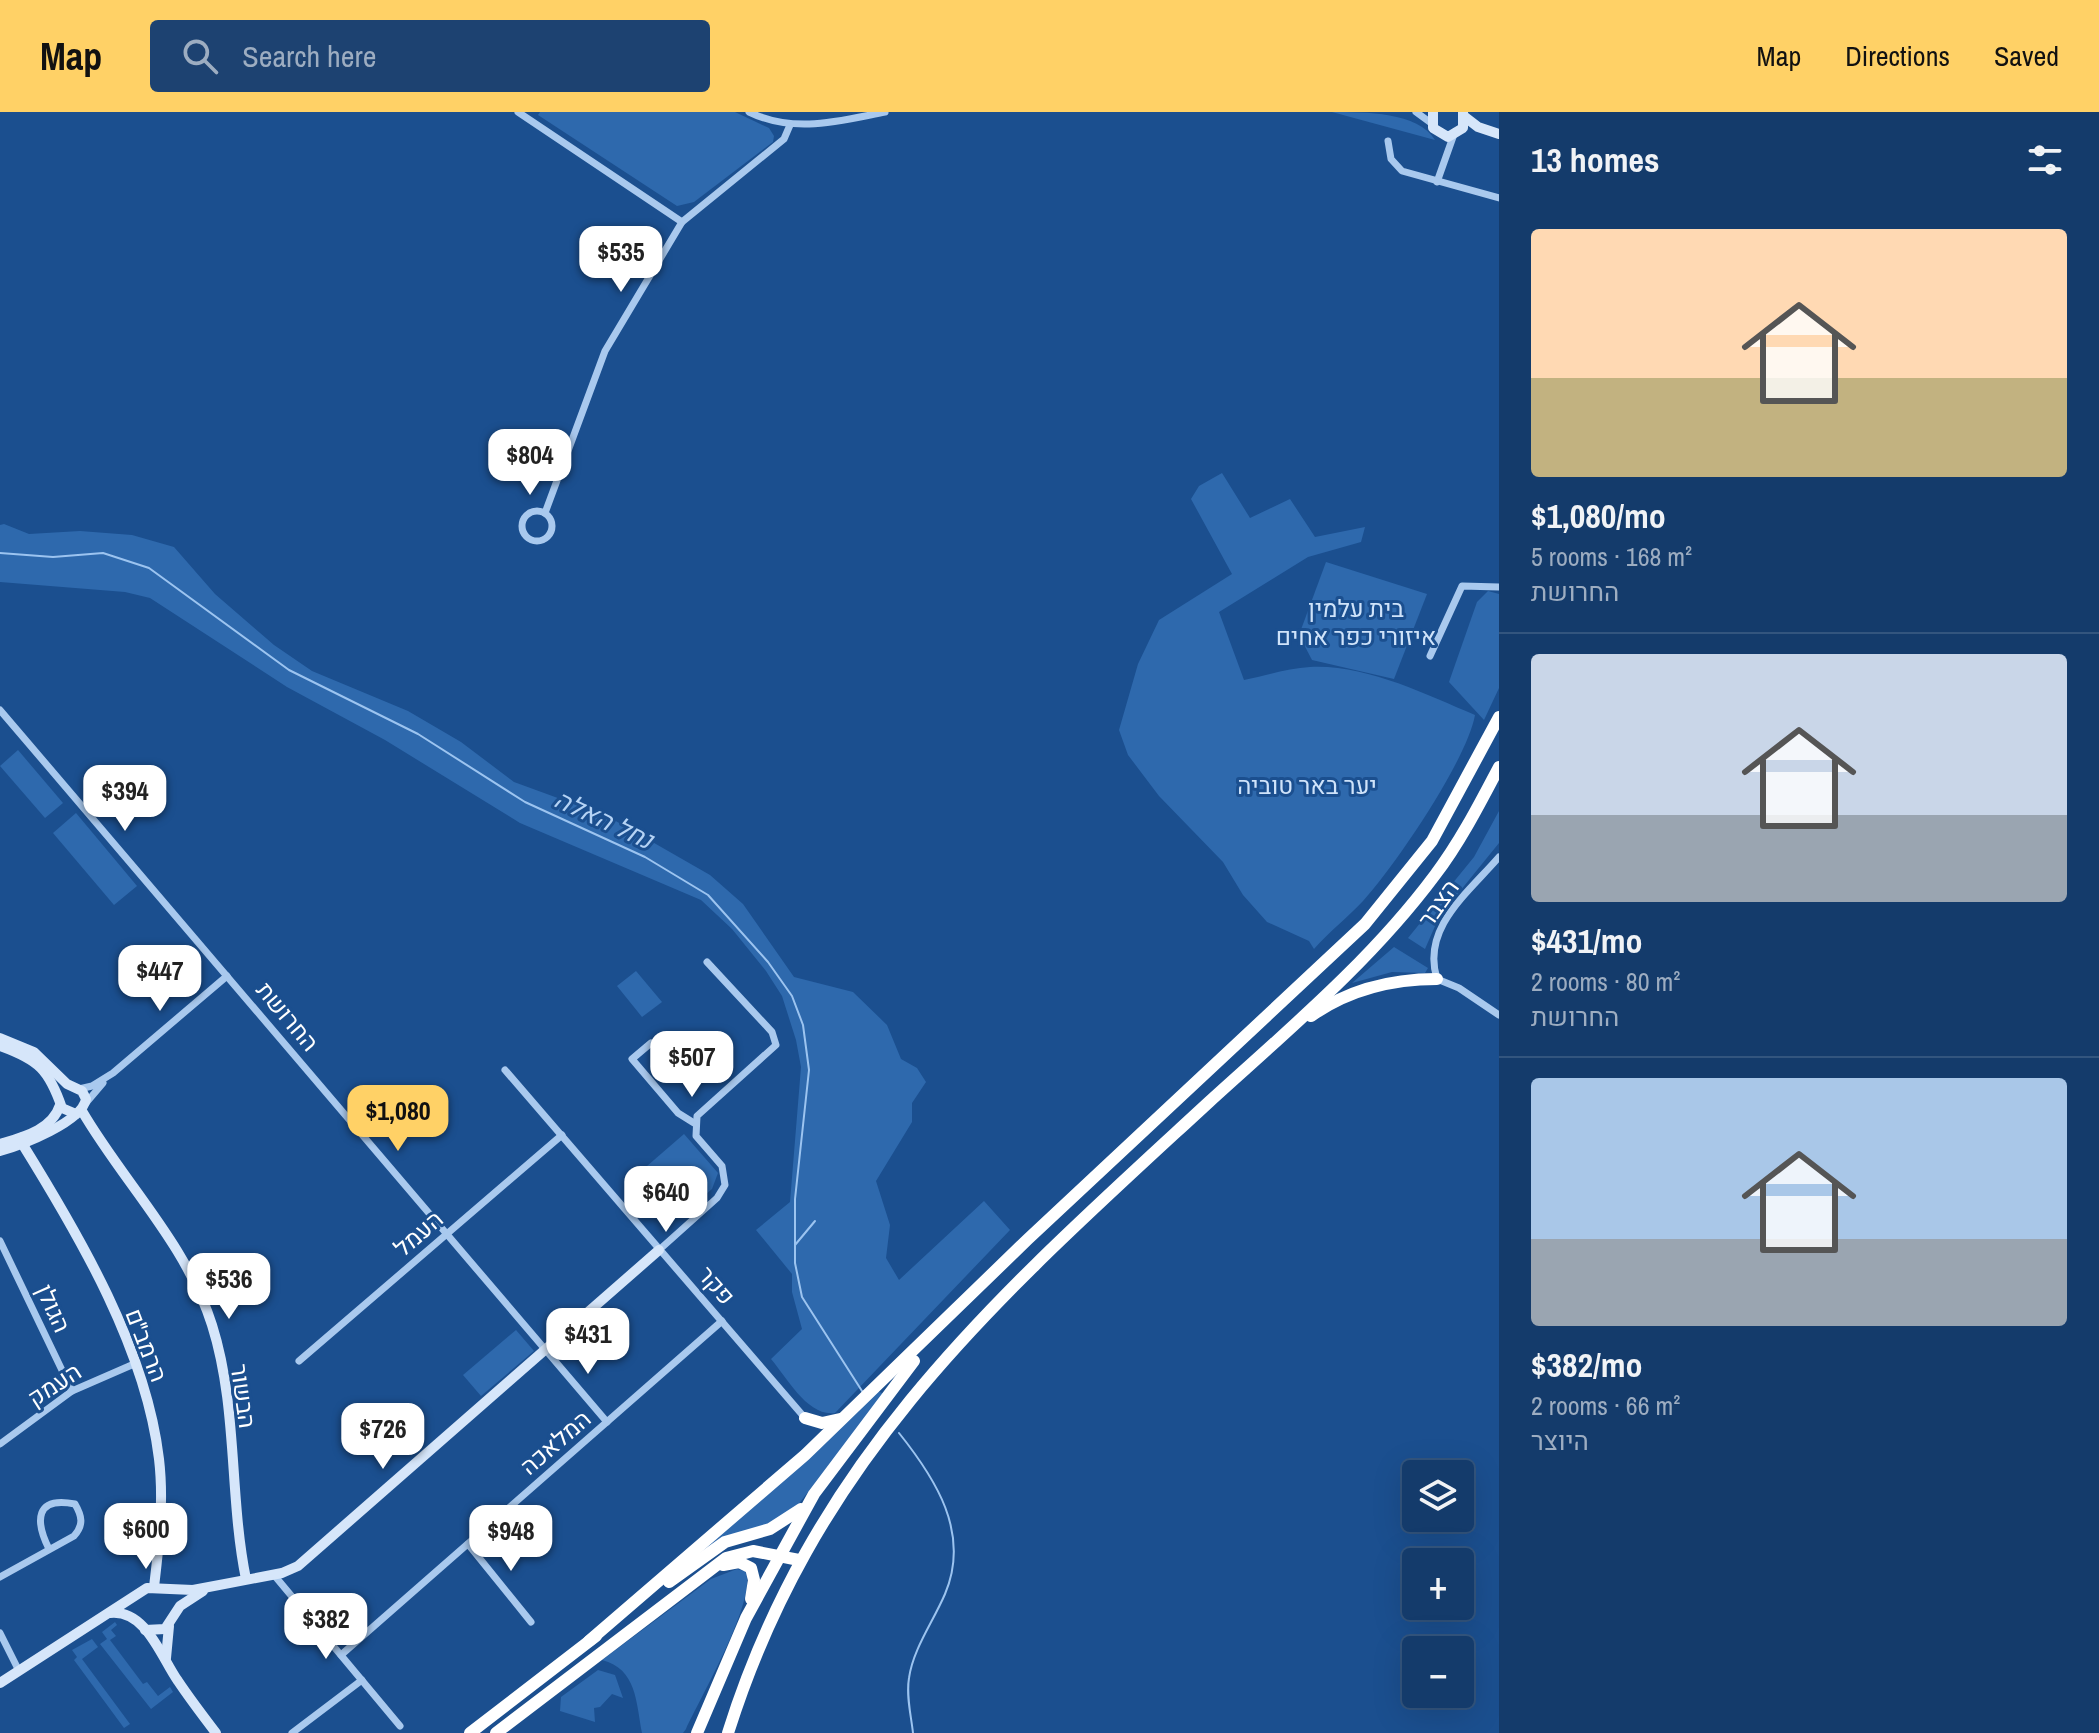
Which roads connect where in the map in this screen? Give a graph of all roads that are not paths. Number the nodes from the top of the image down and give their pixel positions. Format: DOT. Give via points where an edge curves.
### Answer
graph roads {
  1 [pos="518,112"];
  2 [pos="749,112"];
  3 [pos="885,112"];
  4 [pos="1416,112"];
  5 [pos="1464,115"];
  6 [pos="1432,118"];
  7 [pos="790,125"];
  8 [pos="1487,131"];
  9 [pos="1457,134"];
  10 [pos="1499,134"];
  11 [pos="1440,135"];
  12 [pos="1388,141"];
  13 [pos="1444,158"];
  14 [pos="1437,182"];
  15 [pos="1499,198"];
  16 [pos="682,222"];
  17 [pos="545,513"];
  18 [pos="1499,587"];
  19 [pos="1430,656"];
  20 [pos="0,710"];
  21 [pos="1499,717"];
  22 [pos="1499,767"];
  23 [pos="1499,857"];
  24 [pos="707,962"];
  25 [pos="227,976"];
  26 [pos="1437,979"];
  27 [pos="1499,1015"];
  28 [pos="0,1038"];
  29 [pos="1279,1038"];
  30 [pos="651,1043"];
  31 [pos="0,1046"];
  32 [pos="505,1070"];
  33 [pos="113,1073"];
  34 [pos="76,1088"];
  35 [pos="60,1102"];
  36 [pos="81,1109"];
  37 [pos="694,1123"];
  38 [pos="562,1135"];
  39 [pos="23,1141"];
  40 [pos="0,1144"];
  41 [pos="0,1151"];
  42 [pos="446,1235"];
  43 [pos="0,1241"];
  44 [pos="659,1250"];
  45 [pos="722,1321"];
  46 [pos="943,1325"];
  47 [pos="546,1350"];
  48 [pos="299,1361"];
  49 [pos="134,1364"];
  50 [pos="72,1391"];
  51 [pos="850,1413"];
  52 [pos="805,1418"];
  53 [pos="607,1422"];
  54 [pos="0,1444"];
  55 [pos="805,1455"];
  56 [pos="814,1494"];
  57 [pos="744,1537"];
  58 [pos="468,1544"];
  59 [pos="49,1549"];
  60 [pos="782,1551"];
  61 [pos="799,1560"];
  62 [pos="709,1571"];
  63 [pos="274,1575"];
  64 [pos="0,1577"];
  65 [pos="246,1579"];
  66 [pos="216,1585"];
  67 [pos="159,1589"];
  68 [pos="136,1595"];
  69 [pos="108,1613"];
  70 [pos="175,1614"];
  71 [pos="746,1618"];
  72 [pos="135,1622"];
  73 [pos="531,1622"];
  74 [pos="169,1626"];
  75 [pos="145,1630"];
  76 [pos="0,1633"];
  77 [pos="589,1641"];
  78 [pos="341,1655"];
  79 [pos="18,1669"];
  80 [pos="171,1671"];
  81 [pos="362,1680"];
  82 [pos="0,1683"];
  83 [pos="718,1687"];
  84 [pos="400,1726"];
  85 [pos="216,1733"];
  86 [pos="292,1733"];
  87 [pos="470,1733"];
  88 [pos="496,1733"];
  89 [pos="697,1733"];
  90 [pos="704,1733"];
  91 [pos="728,1733"];
  1 -- 16 [label="street"];
  2 -- 7 [label="street"];
  3 -- 7 [label="street"];
  4 -- 6 [label="street"];
  5 -- 8 [label="street"];
  5 -- 9 [label="street"];
  6 -- 11 [label="street"];
  7 -- 16 [label="street" via="784,139"];
  8 -- 9 [label="street"];
  8 -- 10 [label="street"];
  9 -- 11 [label="street"];
  9 -- 13 [label="street"];
  11 -- 13 [label="street"];
  12 -- 14 [label="street" via="1398,169"];
  13 -- 14 [label="street"];
  14 -- 15 [label="street"];
  16 -- 17 [label="street" via="605,351"];
  17 -- 17 [label="street" via="531,512 524,519 524,533 531,540 546,539 552,531"];
  18 -- 19 [label="street" via="1462,586"];
  20 -- 25 [label="street, החרושת"];
  21 -- 46 [label="highway" via="1432,841 1365,924"];
  22 -- 29 [label="highway" via="1426,887 1351,970"];
  23 -- 26 [label="street, הצבר" via="1441,926 1432,947"];
  24 -- 37 [label="street" via="772,1032 776,1045"];
  25 -- 33 [label="street"];
  25 -- 42 [label="street, החרושת"];
  26 -- 27 [label="street"];
  26 -- 29 [label="highway" via="1388,983 1350,995"];
  28 -- 34 [label="street" via="34,1052"];
  29 -- 61 [label="highway" via="1043,1255 959,1340 880,1438"];
  30 -- 37 [label="street" via="632,1059 678,1113"];
  31 -- 35 [label="street" via="37,1064 54,1083"];
  32 -- 38 [label="street, פקר"];
  33 -- 34 [label="street" via="92,1086"];
  33 -- 36 [label="street"];
  34 -- 35 [label="street" via="62,1092"];
  34 -- 36 [label="street" via="85,1095"];
  35 -- 36 [label="street" via="64,1111"];
  35 -- 39 [label="street" via="49,1123"];
  36 -- 39 [label="street"];
  36 -- 65 [label="street, הבשור" via="165,1231 209,1317 227,1398 236,1526"];
  37 -- 44 [label="street" via="696,1136 722,1166 725,1185"];
  38 -- 42 [label="street, העמל"];
  38 -- 44 [label="street, פקר"];
  39 -- 40 [label="street"];
  39 -- 41 [label="street"];
  39 -- 49 [label="street, הרמב\"ם" via="93,1266"];
  42 -- 47 [label="street, החרושת"];
  42 -- 48 [label="street, העמל"];
  43 -- 50 [label="street, הגולן"];
  44 -- 45 [label="street, פקר"];
  44 -- 47 [label="street"];
  45 -- 52 [label="street, פקר"];
  45 -- 53 [label="street, המלאכה"];
  46 -- 51 [label="highway"];
  46 -- 56 [label="highway"];
  47 -- 53 [label="street, החרושת"];
  47 -- 63 [label="street" via="309,1558"];
  49 -- 50 [label="street, העמק"];
  49 -- 67 [label="street, הרמב\"ם" via="159,1460"];
  50 -- 54 [label="street, העמק"];
  51 -- 52 [label="highway" via="830,1423"];
  51 -- 55 [label="highway"];
  52 -- 55 [label="highway"];
  53 -- 58 [label="street, המלאכה"];
  55 -- 77 [label="highway"];
  56 -- 57 [label="highway" via="784,1522"];
  56 -- 60 [label="highway"];
  57 -- 60 [label="highway"];
  57 -- 77 [label="highway" via="725,1542"];
  58 -- 73 [label="street"];
  58 -- 78 [label="street, המלאכה"];
  59 -- 59 [label="street" via="81,1529 82,1515 75,1504 63,1502 41,1513 38,1525"];
  59 -- 64 [label="street"];
  60 -- 61 [label="highway"];
  60 -- 62 [label="highway" via="746,1552"];
  60 -- 71 [label="highway"];
  61 -- 91 [label="highway" via="755,1651"];
  62 -- 71 [label="highway" via="733,1563 751,1568 754,1587"];
  62 -- 88 [label="highway"];
  63 -- 65 [label="street"];
  63 -- 78 [label="street"];
  65 -- 66 [label="street"];
  66 -- 67 [label="street"];
  66 -- 70 [label="street" via="186,1600"];
  67 -- 68 [label="street"];
  67 -- 70 [label="street" via="172,1597"];
  68 -- 69 [label="street"];
  68 -- 72 [label="street" via="131,1609"];
  69 -- 72 [label="street" via="126,1614"];
  69 -- 79 [label="street"];
  70 -- 74 [label="street"];
  71 -- 83 [label="highway"];
  72 -- 75 [label="street"];
  74 -- 75 [label="street"];
  74 -- 80 [label="street" via="165,1653"];
  75 -- 80 [label="street"];
  76 -- 79 [label="street"];
  77 -- 87 [label="highway"];
  78 -- 81 [label="street"];
  79 -- 82 [label="street"];
  80 -- 85 [label="street"];
  81 -- 84 [label="street"];
  81 -- 86 [label="street"];
  83 -- 89 [label="highway"];
  83 -- 90 [label="highway"];
}
